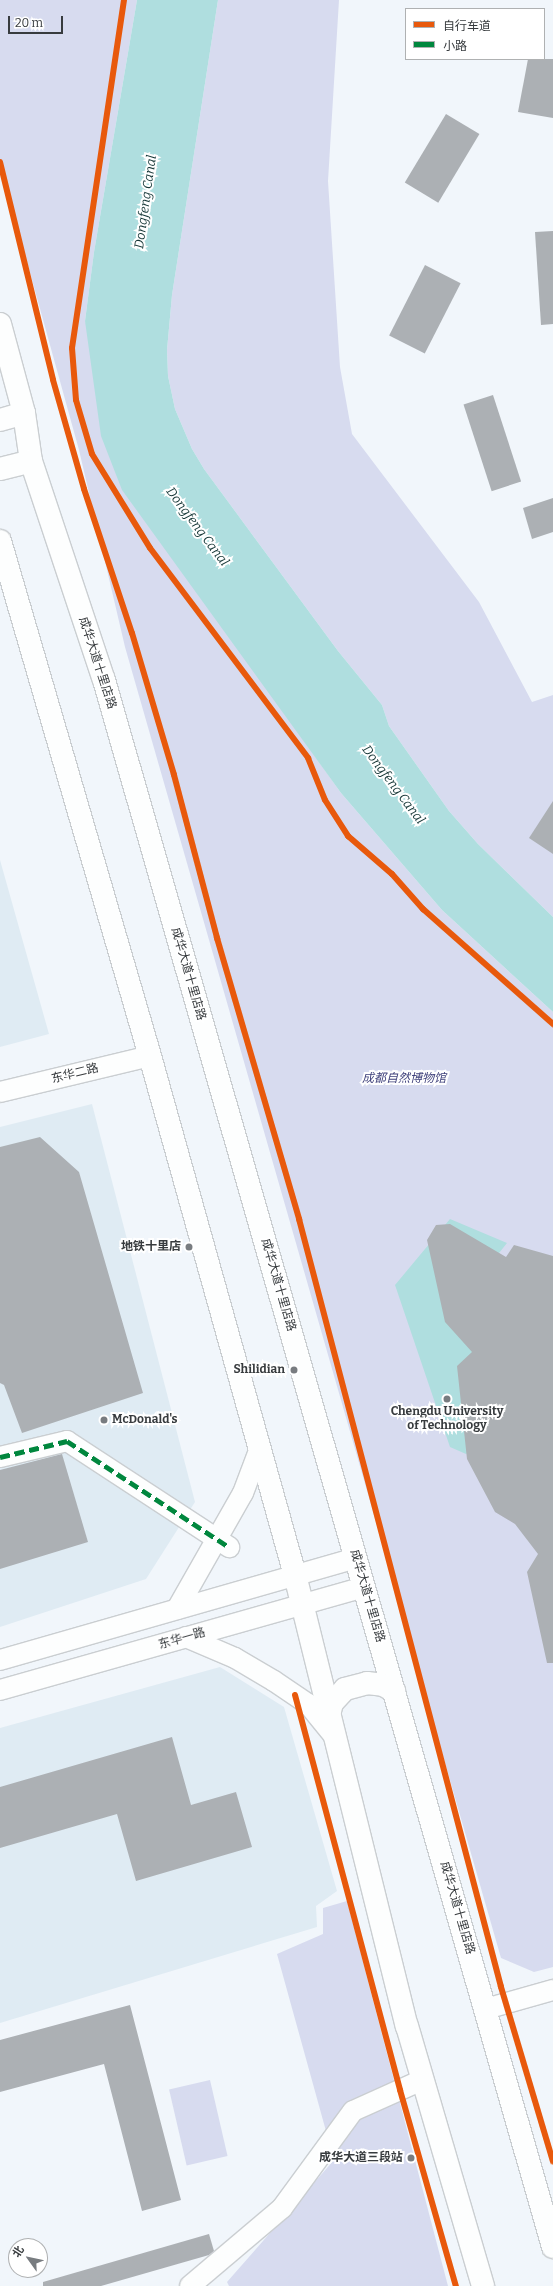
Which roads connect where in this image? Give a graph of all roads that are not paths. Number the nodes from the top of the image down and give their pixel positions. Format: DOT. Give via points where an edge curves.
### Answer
graph roads {
  1 [pos="0,324"];
  2 [pos="24,413"];
  3 [pos="0,420"];
  4 [pos="31,461"];
  5 [pos="0,469"];
  6 [pos="0,541"];
  7 [pos="150,1056"];
  8 [pos="0,1092"];
  9 [pos="260,1448"];
  10 [pos="0,1457"];
  11 [pos="223,1543"];
  12 [pos="356,1558"];
  13 [pos="295,1576"];
  14 [pos="364,1587"];
  15 [pos="303,1604"];
  16 [pos="177,1609"];
  17 [pos="186,1637"];
  18 [pos="0,1660"];
  19 [pos="0,1690"];
  20 [pos="394,1691"];
  21 [pos="329,1715"];
  22 [pos="334,1736"];
  23 [pos="553,1990"];
  24 [pos="486,2009"];
  25 [pos="422,2080"];
  26 [pos="553,2247"];
  27 [pos="190,2286"];
  28 [pos="483,2286"];
  1 -- 2 [label="main road, 成华大道十里店路"];
  2 -- 3 [label="main road"];
  2 -- 4 [label="main road, 成华大道十里店路"];
  4 -- 5 [label="main road"];
  4 -- 12 [label="main road, 成华大道十里店路" via="104,680"];
  6 -- 7 [label="main road"];
  7 -- 8 [label="street, 东华二路"];
  7 -- 9 [label="main road"];
  9 -- 11 [label="street"];
  9 -- 13 [label="main road"];
  10 -- 11 [label="street" via="68,1441"];
  11 -- 16 [label="street"];
  12 -- 13 [label="street"];
  12 -- 14 [label="main road, 成华大道十里店路"];
  13 -- 15 [label="main road"];
  13 -- 16 [label="street"];
  14 -- 15 [label="street, 东华一路"];
  14 -- 20 [label="main road, 成华大道十里店路"];
  15 -- 17 [label="street, 东华一路"];
  15 -- 21 [label="main road"];
  16 -- 18 [label="street"];
  17 -- 19 [label="street, 东华一路"];
  17 -- 22 [label="street" via="235,1658 274,1681 308,1704"];
  20 -- 21 [label="main road" via="383,1685 367,1683 345,1689 332,1703"];
  20 -- 24 [label="main road, 成华大道十里店路"];
  21 -- 22 [label="main road"];
  22 -- 25 [label="main road"];
  23 -- 24 [label="street"];
  24 -- 26 [label="main road, 成华大道十里店路"];
  25 -- 27 [label="street" via="353,2111 282,2208"];
  25 -- 28 [label="main road"];
}
